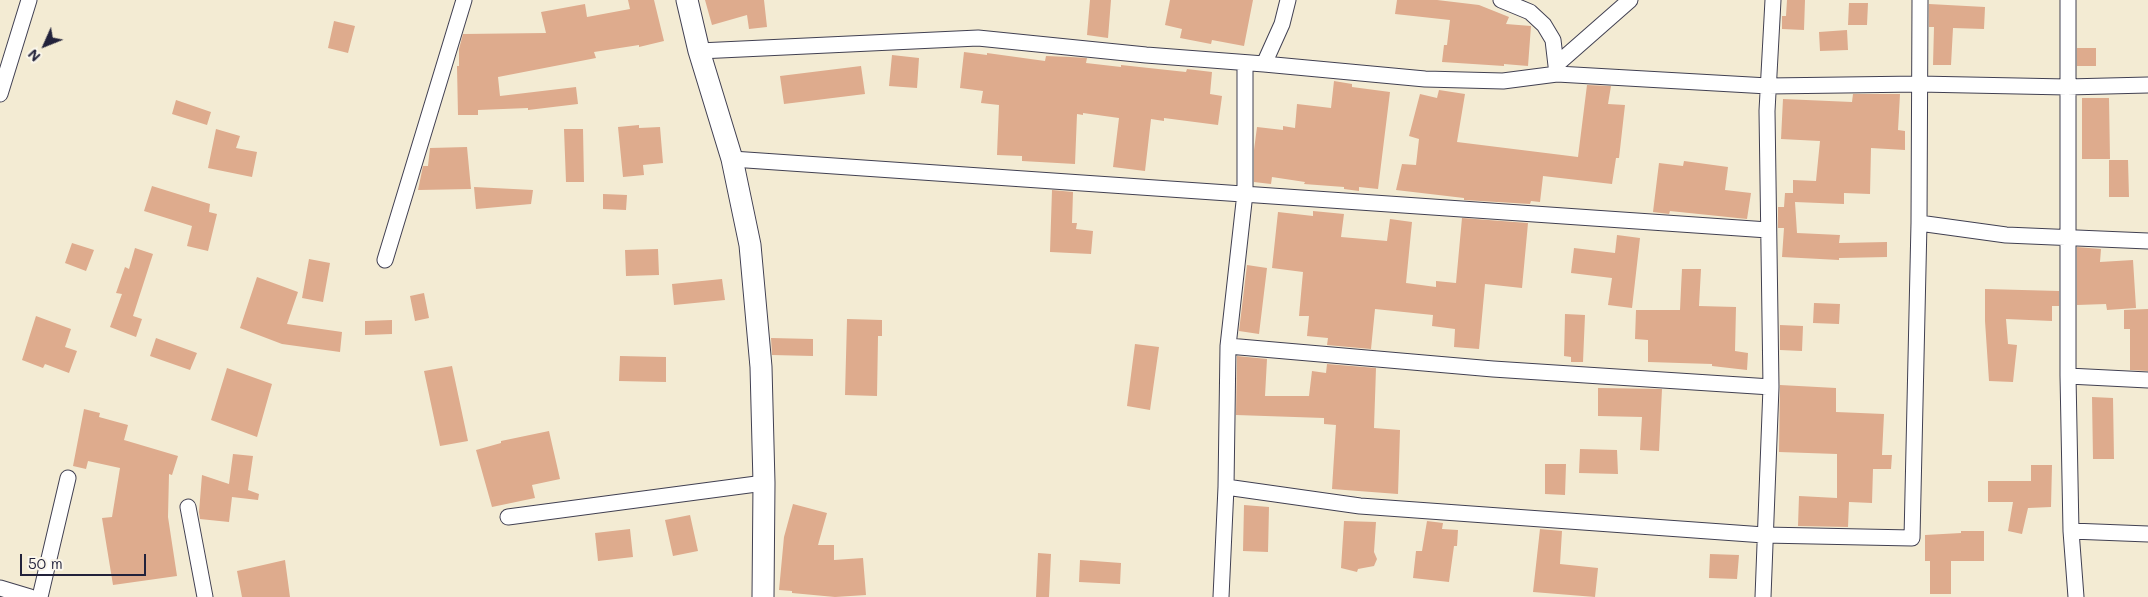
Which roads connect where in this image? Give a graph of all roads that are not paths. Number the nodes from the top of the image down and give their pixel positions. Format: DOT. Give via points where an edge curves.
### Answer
graph roads {
  1 [pos="29,0"];
  2 [pos="464,0"];
  3 [pos="686,0"];
  4 [pos="1288,0"];
  5 [pos="1501,0"];
  6 [pos="1630,0"];
  7 [pos="1772,0"];
  8 [pos="1920,0"];
  9 [pos="2068,0"];
  10 [pos="699,51"];
  11 [pos="1245,63"];
  12 [pos="1264,64"];
  13 [pos="1557,69"];
  14 [pos="1919,84"];
  15 [pos="2148,85"];
  16 [pos="1768,86"];
  17 [pos="2067,87"];
  18 [pos="0,94"];
  19 [pos="732,159"];
  20 [pos="1245,193"];
  21 [pos="1919,223"];
  22 [pos="1768,230"];
  23 [pos="2066,239"];
  24 [pos="2148,241"];
  25 [pos="385,260"];
  26 [pos="1228,346"];
  27 [pos="2068,376"];
  28 [pos="2148,380"];
  29 [pos="1771,387"];
  30 [pos="68,478"];
  31 [pos="764,482"];
  32 [pos="1226,487"];
  33 [pos="188,507"];
  34 [pos="508,517"];
  35 [pos="2071,531"];
  36 [pos="2148,534"];
  37 [pos="1764,535"];
  38 [pos="0,588"];
  39 [pos="30,597"];
  40 [pos="40,597"];
  41 [pos="205,597"];
  42 [pos="763,597"];
  43 [pos="1220,597"];
  44 [pos="1763,597"];
  45 [pos="2076,597"];
  1 -- 18 [label="street"];
  2 -- 25 [label="street"];
  3 -- 10 [label="street"];
  4 -- 12 [label="street" via="1282,24"];
  5 -- 13 [label="street" via="1530,12 1544,25 1553,40"];
  6 -- 13 [label="street"];
  7 -- 16 [label="street"];
  8 -- 14 [label="street"];
  9 -- 17 [label="street"];
  10 -- 11 [label="street" via="978,38"];
  10 -- 19 [label="street"];
  11 -- 12 [label="street"];
  11 -- 20 [label="street"];
  12 -- 13 [label="street" via="1424,79 1503,82"];
  13 -- 16 [label="street"];
  14 -- 16 [label="street"];
  14 -- 17 [label="street"];
  14 -- 21 [label="street"];
  15 -- 17 [label="street"];
  16 -- 22 [label="street"];
  17 -- 23 [label="street"];
  19 -- 20 [label="street"];
  19 -- 31 [label="street" via="750,245 761,367"];
  20 -- 22 [label="street"];
  20 -- 26 [label="street"];
  21 -- 23 [label="street" via="2006,235"];
  21 -- 37 [label="street" via="1912,538"];
  22 -- 29 [label="street"];
  23 -- 24 [label="street"];
  23 -- 27 [label="street"];
  26 -- 29 [label="street" via="1493,369"];
  26 -- 32 [label="street"];
  27 -- 28 [label="street"];
  27 -- 35 [label="street"];
  29 -- 37 [label="street"];
  30 -- 40 [label="street"];
  31 -- 34 [label="street"];
  31 -- 42 [label="street"];
  32 -- 37 [label="street" via="1360,506"];
  32 -- 43 [label="street"];
  33 -- 41 [label="street"];
  35 -- 36 [label="street"];
  35 -- 45 [label="street"];
  37 -- 44 [label="street"];
  38 -- 39 [label="street"];
}
